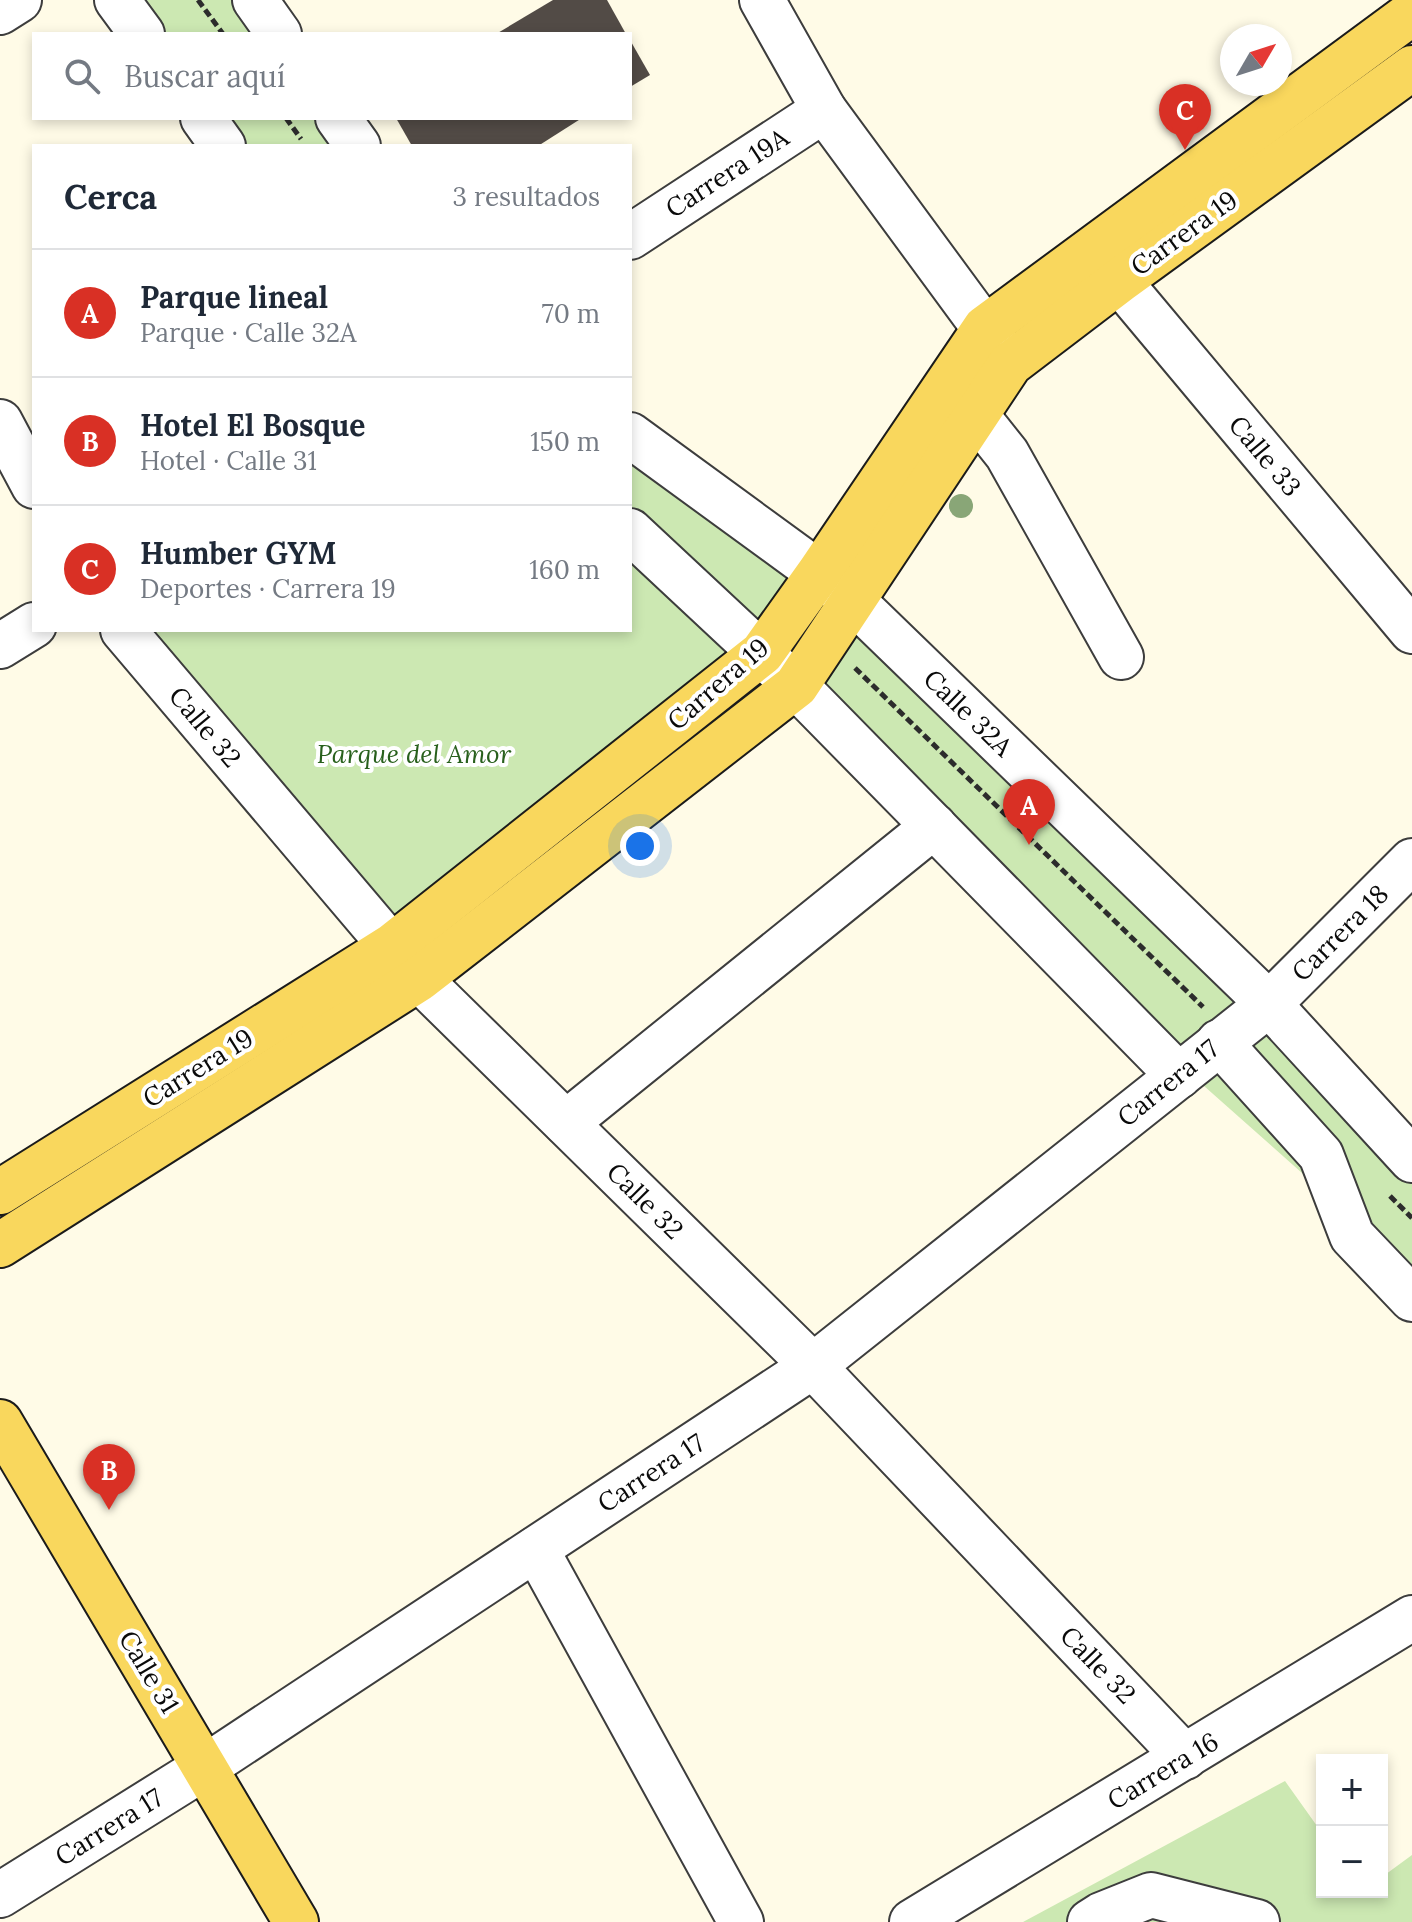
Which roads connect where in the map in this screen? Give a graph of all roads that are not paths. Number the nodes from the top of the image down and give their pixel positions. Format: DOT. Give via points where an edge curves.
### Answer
graph roads {
  1 [pos="19,0"];
  2 [pos="117,0"];
  3 [pos="255,0"];
  4 [pos="762,0"];
  5 [pos="0,12"];
  6 [pos="1412,13"];
  7 [pos="141,32"];
  8 [pos="278,32"];
  9 [pos="1412,68"];
  10 [pos="824,110"];
  11 [pos="204,120"];
  12 [pos="339,120"];
  13 [pos="222,144"];
  14 [pos="357,144"];
  15 [pos="632,236"];
  16 [pos="1119,281"];
  17 [pos="985,328"];
  18 [pos="1010,364"];
  19 [pos="976,415"];
  20 [pos="0,422"];
  21 [pos="632,436"];
  22 [pos="32,482"];
  23 [pos="632,533"];
  24 [pos="819,573"];
  25 [pos="852,600"];
  26 [pos="32,626"];
  27 [pos="1412,631"];
  28 [pos="125,632"];
  29 [pos="0,646"];
  30 [pos="762,653"];
  31 [pos="1121,657"];
  32 [pos="796,686"];
  33 [pos="934,826"];
  34 [pos="1412,861"];
  35 [pos="392,946"];
  36 [pos="419,979"];
  37 [pos="1269,1004"];
  38 [pos="1225,1038"];
  39 [pos="1179,1076"];
  40 [pos="566,1123"];
  41 [pos="1396,1173"];
  42 [pos="0,1192"];
  43 [pos="0,1245"];
  44 [pos="1412,1299"];
  45 [pos="813,1366"];
  46 [pos="0,1422"];
  47 [pos="536,1549"];
  48 [pos="1412,1618"];
  49 [pos="1185,1757"];
  50 [pos="205,1767"];
  51 [pos="0,1895"];
  52 [pos="296,1922"];
  53 [pos="741,1922"];
  54 [pos="912,1922"];
  55 [pos="1090,1922"];
  56 [pos="1257,1922"];
  1 -- 5 [label="street"];
  2 -- 7 [label="street"];
  3 -- 8 [label="street"];
  4 -- 10 [label="street"];
  6 -- 17 [label="main road, Carrera 19"];
  9 -- 16 [label="main road, Carrera 19"];
  10 -- 15 [label="street, Carrera 19A"];
  10 -- 17 [label="street"];
  11 -- 13 [label="street"];
  12 -- 14 [label="street"];
  16 -- 18 [label="main road, Carrera 19"];
  16 -- 27 [label="street, Calle 33"];
  17 -- 18 [label="street"];
  17 -- 24 [label="main road, Carrera 19"];
  18 -- 19 [label="main road, Carrera 19"];
  19 -- 25 [label="main road, Carrera 19"];
  19 -- 31 [label="street" via="1007,454"];
  20 -- 22 [label="street"];
  21 -- 24 [label="street, Calle 32A"];
  23 -- 30 [label="street"];
  24 -- 25 [label="street, Calle 32A"];
  24 -- 30 [label="main road, Carrera 19"];
  25 -- 32 [label="main road, Carrera 19"];
  25 -- 37 [label="street, Calle 32A"];
  26 -- 29 [label="street"];
  28 -- 35 [label="street, Calle 32"];
  30 -- 32 [label="street"];
  30 -- 35 [label="main road, Carrera 19"];
  32 -- 33 [label="street"];
  32 -- 36 [label="main road, Carrera 19"];
  33 -- 39 [label="street"];
  33 -- 40 [label="street"];
  34 -- 37 [label="street, Carrera 18"];
  35 -- 36 [label="street, Calle 32"];
  35 -- 42 [label="main road, Carrera 19"];
  36 -- 40 [label="street, Calle 32"];
  36 -- 43 [label="main road, Carrera 19"];
  37 -- 38 [label="street, Carrera 17"];
  37 -- 41 [label="street, Calle 32A"];
  38 -- 39 [label="street, Carrera 17"];
  38 -- 44 [label="street" via="1321,1155 1352,1236"];
  39 -- 45 [label="street, Carrera 17"];
  40 -- 45 [label="street, Calle 32"];
  45 -- 47 [label="street, Carrera 17"];
  45 -- 49 [label="street, Calle 32"];
  46 -- 50 [label="main road, Calle 31"];
  47 -- 50 [label="street, Carrera 17"];
  47 -- 53 [label="street"];
  48 -- 49 [label="street, Carrera 16"];
  49 -- 54 [label="street, Carrera 16"];
  50 -- 51 [label="street, Carrera 17"];
  50 -- 52 [label="main road, Calle 31"];
  55 -- 56 [label="street" via="1151,1895"];
}
